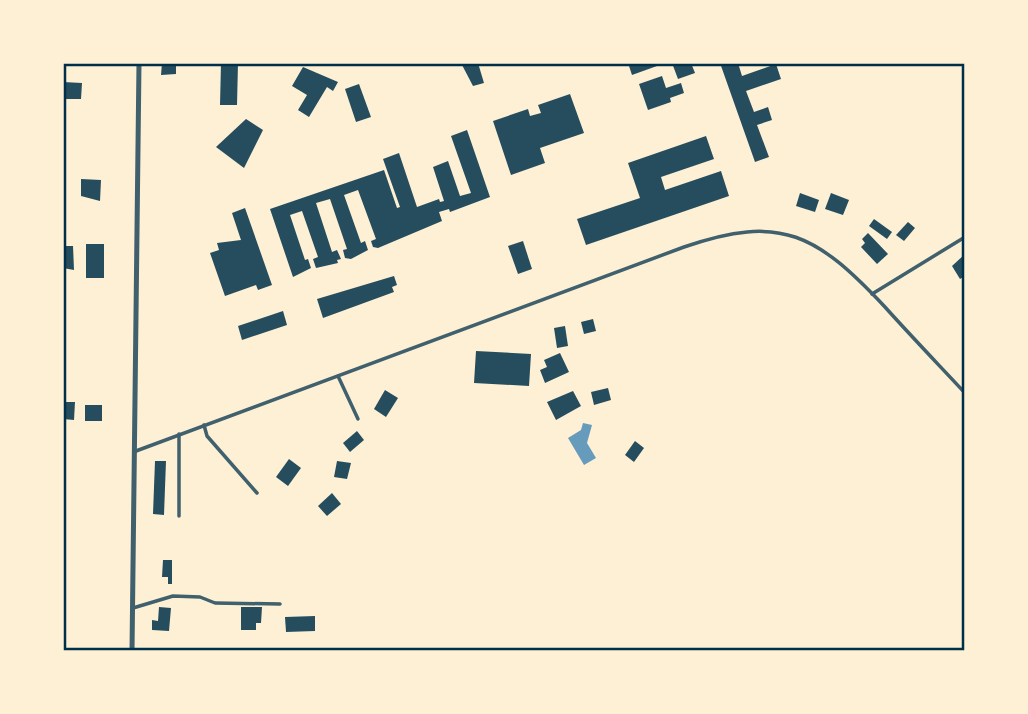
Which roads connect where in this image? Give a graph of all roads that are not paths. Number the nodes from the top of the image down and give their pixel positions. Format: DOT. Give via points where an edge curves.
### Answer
graph roads {
  1 [pos="139,63"];
  2 [pos="965,237"];
  3 [pos="872,294"];
  4 [pos="338,376"];
  5 [pos="965,393"];
  6 [pos="358,419"];
  7 [pos="204,425"];
  8 [pos="179,435"];
  9 [pos="136,450"];
  10 [pos="257,493"];
  11 [pos="179,516"];
  12 [pos="280,604"];
  13 [pos="133,608"];
  14 [pos="132,651"];
  1 -- 9 [label="street"];
  2 -- 3 [label="street"];
  3 -- 4 [label="street" via="839,260 808,241 774,231 731,233"];
  3 -- 5 [label="street"];
  4 -- 6 [label="street"];
  4 -- 7 [label="street"];
  7 -- 8 [label="street"];
  7 -- 10 [label="street" via="207,436"];
  8 -- 9 [label="street"];
  8 -- 11 [label="street"];
  9 -- 13 [label="street"];
  12 -- 13 [label="street" via="215,603 173,596"];
  13 -- 14 [label="street"];
}
